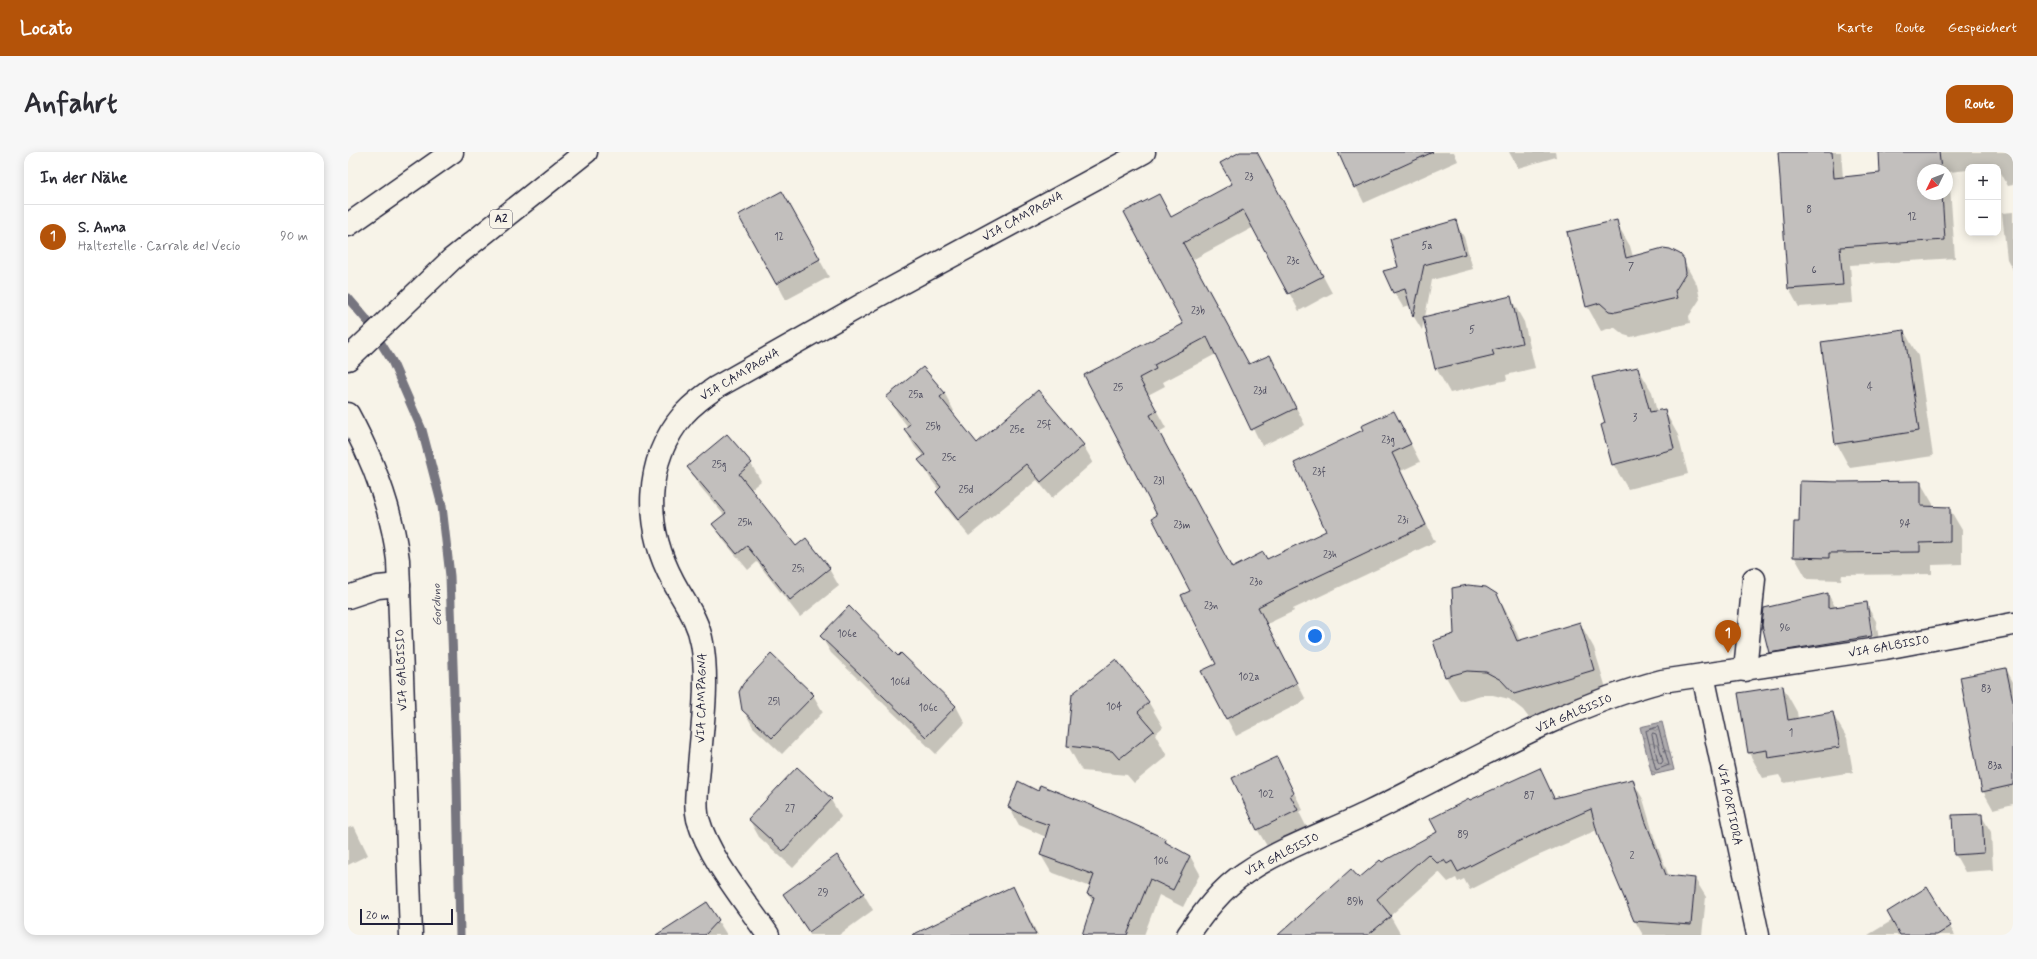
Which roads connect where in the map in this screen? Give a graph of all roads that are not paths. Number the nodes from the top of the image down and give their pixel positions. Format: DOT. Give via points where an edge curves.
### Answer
graph roads {
  1 [pos="452,152"];
  2 [pos="586,152"];
  3 [pos="1144,152"];
  4 [pos="356,219"];
  5 [pos="348,359"];
  6 [pos="348,414"];
  7 [pos="1754,579"];
  8 [pos="399,585"];
  9 [pos="348,597"];
  10 [pos="2013,624"];
  11 [pos="1745,670"];
  12 [pos="1702,675"];
  13 [pos="411,935"];
  14 [pos="768,935"];
  15 [pos="1188,935"];
  16 [pos="1758,935"];
  1 -- 4 [label="main road"];
  2 -- 5 [label="main road, A2" via="452,259"];
  3 -- 14 [label="main road, VIA CAMPAGNA" via="874,298 717,387 684,414 668,437 653,482 651,506 653,528 660,553 690,608 702,644 704,670 696,801 698,818 704,836 716,857"];
  6 -- 8 [label="main road, VIA GALBISIO" via="377,475 388,511 396,539"];
  7 -- 11 [label="main road"];
  8 -- 9 [label="main road" via="378,587"];
  8 -- 13 [label="main road, VIA GALBISIO"];
  10 -- 11 [label="main road, VIA GALBISIO" via="1885,648"];
  11 -- 12 [label="main road, VIA GALBISIO"];
  12 -- 15 [label="main road, VIA GALBISIO" via="1647,686 1567,715 1273,857 1244,873 1227,887"];
  12 -- 16 [label="main road, VIA PORTIORA"];
}
